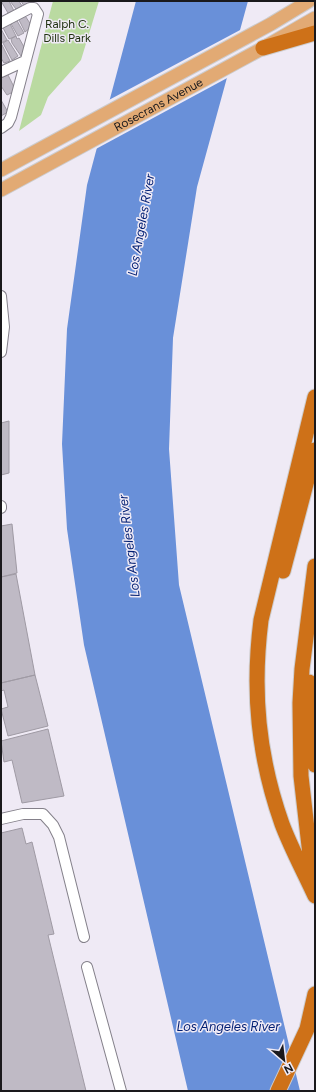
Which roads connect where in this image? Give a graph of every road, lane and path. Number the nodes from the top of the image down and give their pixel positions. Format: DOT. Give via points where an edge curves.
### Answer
graph roads {
  1 [pos="309,1"];
  2 [pos="315,18"];
  3 [pos="1,23"];
  4 [pos="315,32"];
  5 [pos="263,48"];
  6 [pos="25,61"];
  7 [pos="1,72"];
  8 [pos="1,128"];
  9 [pos="1,170"];
  10 [pos="1,190"];
  11 [pos="1,296"];
  12 [pos="1,299"];
  13 [pos="1,352"];
  14 [pos="315,397"];
  15 [pos="315,450"];
  16 [pos="315,566"];
  17 [pos="307,633"];
  18 [pos="260,722"];
  19 [pos="315,765"];
  20 [pos="1,819"];
  21 [pos="315,895"];
  22 [pos="84,937"];
  23 [pos="87,967"];
  24 [pos="315,994"];
  25 [pos="307,1030"];
  26 [pos="121,1091"];
  27 [pos="273,1091"];
  28 [pos="278,1091"];
  1 -- 9 [label="main road, Rosecrans Avenue"];
  2 -- 5 [label="main road, Rosecrans Avenue"];
  3 -- 6 [label="lane" via="30,8 36,10 38,14"];
  4 -- 5 [label="highway"];
  5 -- 10 [label="main road, Rosecrans Avenue"];
  6 -- 7 [label="lane"];
  6 -- 8 [label="lane" via="11,117"];
  11 -- 12 [label="lane"];
  12 -- 13 [label="lane" via="4,327"];
  14 -- 18 [label="highway" via="261,620 256,696"];
  15 -- 18 [label="highway" via="272,613"];
  16 -- 17 [label="highway"];
  17 -- 19 [label="highway"];
  17 -- 21 [label="highway" via="300,703 301,776"];
  18 -- 21 [label="highway" via="266,767 274,799"];
  20 -- 22 [label="lane" via="23,814 43,814 53,825 60,837"];
  23 -- 26 [label="lane"];
  24 -- 25 [label="highway"];
  25 -- 27 [label="highway"];
  25 -- 28 [label="highway"];
}
